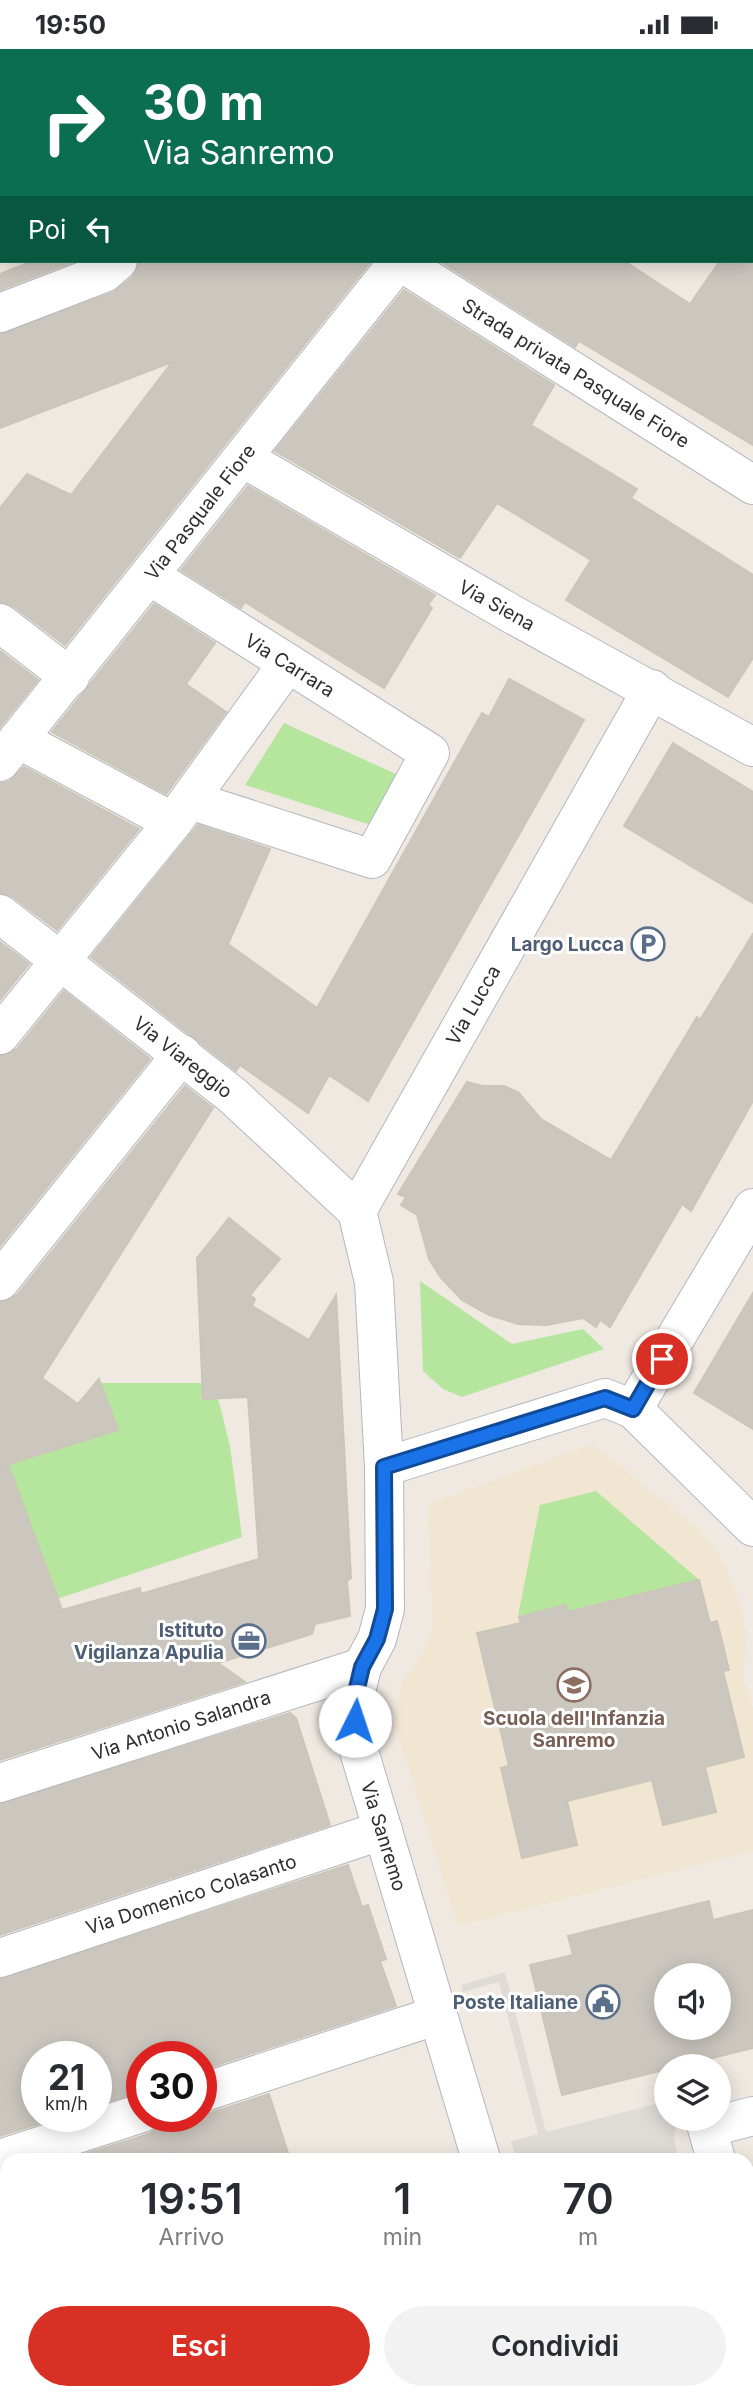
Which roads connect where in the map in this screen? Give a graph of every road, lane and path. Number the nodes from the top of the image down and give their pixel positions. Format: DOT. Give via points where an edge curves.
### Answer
graph roads {
  1 [pos="116,263"];
  2 [pos="397,263"];
  3 [pos="402,263"];
  4 [pos="0,313"];
  5 [pos="243,458"];
  6 [pos="753,485"];
  7 [pos="150,576"];
  8 [pos="0,623"];
  9 [pos="288,663"];
  10 [pos="70,677"];
  11 [pos="652,689"];
  12 [pos="753,747"];
  13 [pos="9,751"];
  14 [pos="182,811"];
  15 [pos="0,913"];
  16 [pos="60,961"];
  17 [pos="0,1035"];
  18 [pos="182,1054"];
  19 [pos="753,1208"];
  20 [pos="357,1211"];
  21 [pos="0,1282"];
  22 [pos="633,1409"];
  23 [pos="384,1467"];
  24 [pos="753,1527"];
  25 [pos="362,1667"];
  26 [pos="0,1783"];
  27 [pos="383,1830"];
  28 [pos="0,1958"];
  29 [pos="438,2015"];
  30 [pos="217,2088"];
  31 [pos="753,2116"];
  32 [pos="126,2118"];
  33 [pos="19,2153"];
  34 [pos="479,2153"];
  35 [pos="714,2153"];
  1 -- 4 [label="street" via="104,273"];
  2 -- 5 [label="street, Via Pasquale Fiore"];
  3 -- 6 [label="street, Strada privata Pasquale Fiore"];
  5 -- 7 [label="street, Via Pasquale Fiore"];
  5 -- 11 [label="street, Via Siena" via="510,613"];
  7 -- 9 [label="street, Via Carrara"];
  7 -- 10 [label="street, Via Pasquale Fiore"];
  8 -- 10 [label="street"];
  9 -- 14 [label="street"];
  9 -- 14 [label="street, Via Carrara" via="430,753 372,859"];
  10 -- 13 [label="street, Via Pasquale Fiore"];
  11 -- 12 [label="street, Via Siena"];
  11 -- 20 [label="street, Via Lucca"];
  13 -- 14 [label="street"];
  14 -- 16 [label="street"];
  15 -- 16 [label="street, Via Viareggio"];
  16 -- 17 [label="street"];
  16 -- 18 [label="street, Via Viareggio"];
  18 -- 20 [label="street, Via Viareggio"];
  18 -- 21 [label="street"];
  19 -- 22 [label="street"];
  20 -- 23 [label="street, Via Sanremo" via="374,1282"];
  22 -- 23 [label="street" via="605,1398"];
  22 -- 24 [label="street"];
  23 -- 25 [label="street, Via Sanremo" via="385,1609 377,1639"];
  25 -- 26 [label="street, Via Antonio Salandra"];
  25 -- 27 [label="street, Via Sanremo" via="354,1701 356,1741"];
  27 -- 28 [label="street, Via Domenico Colasanto"];
  27 -- 29 [label="street, Via Sanremo"];
  29 -- 30 [label="street"];
  29 -- 34 [label="street, Via Sanremo"];
  31 -- 35 [label="street" via="708,2128"];
  32 -- 33 [label="street"];
}
